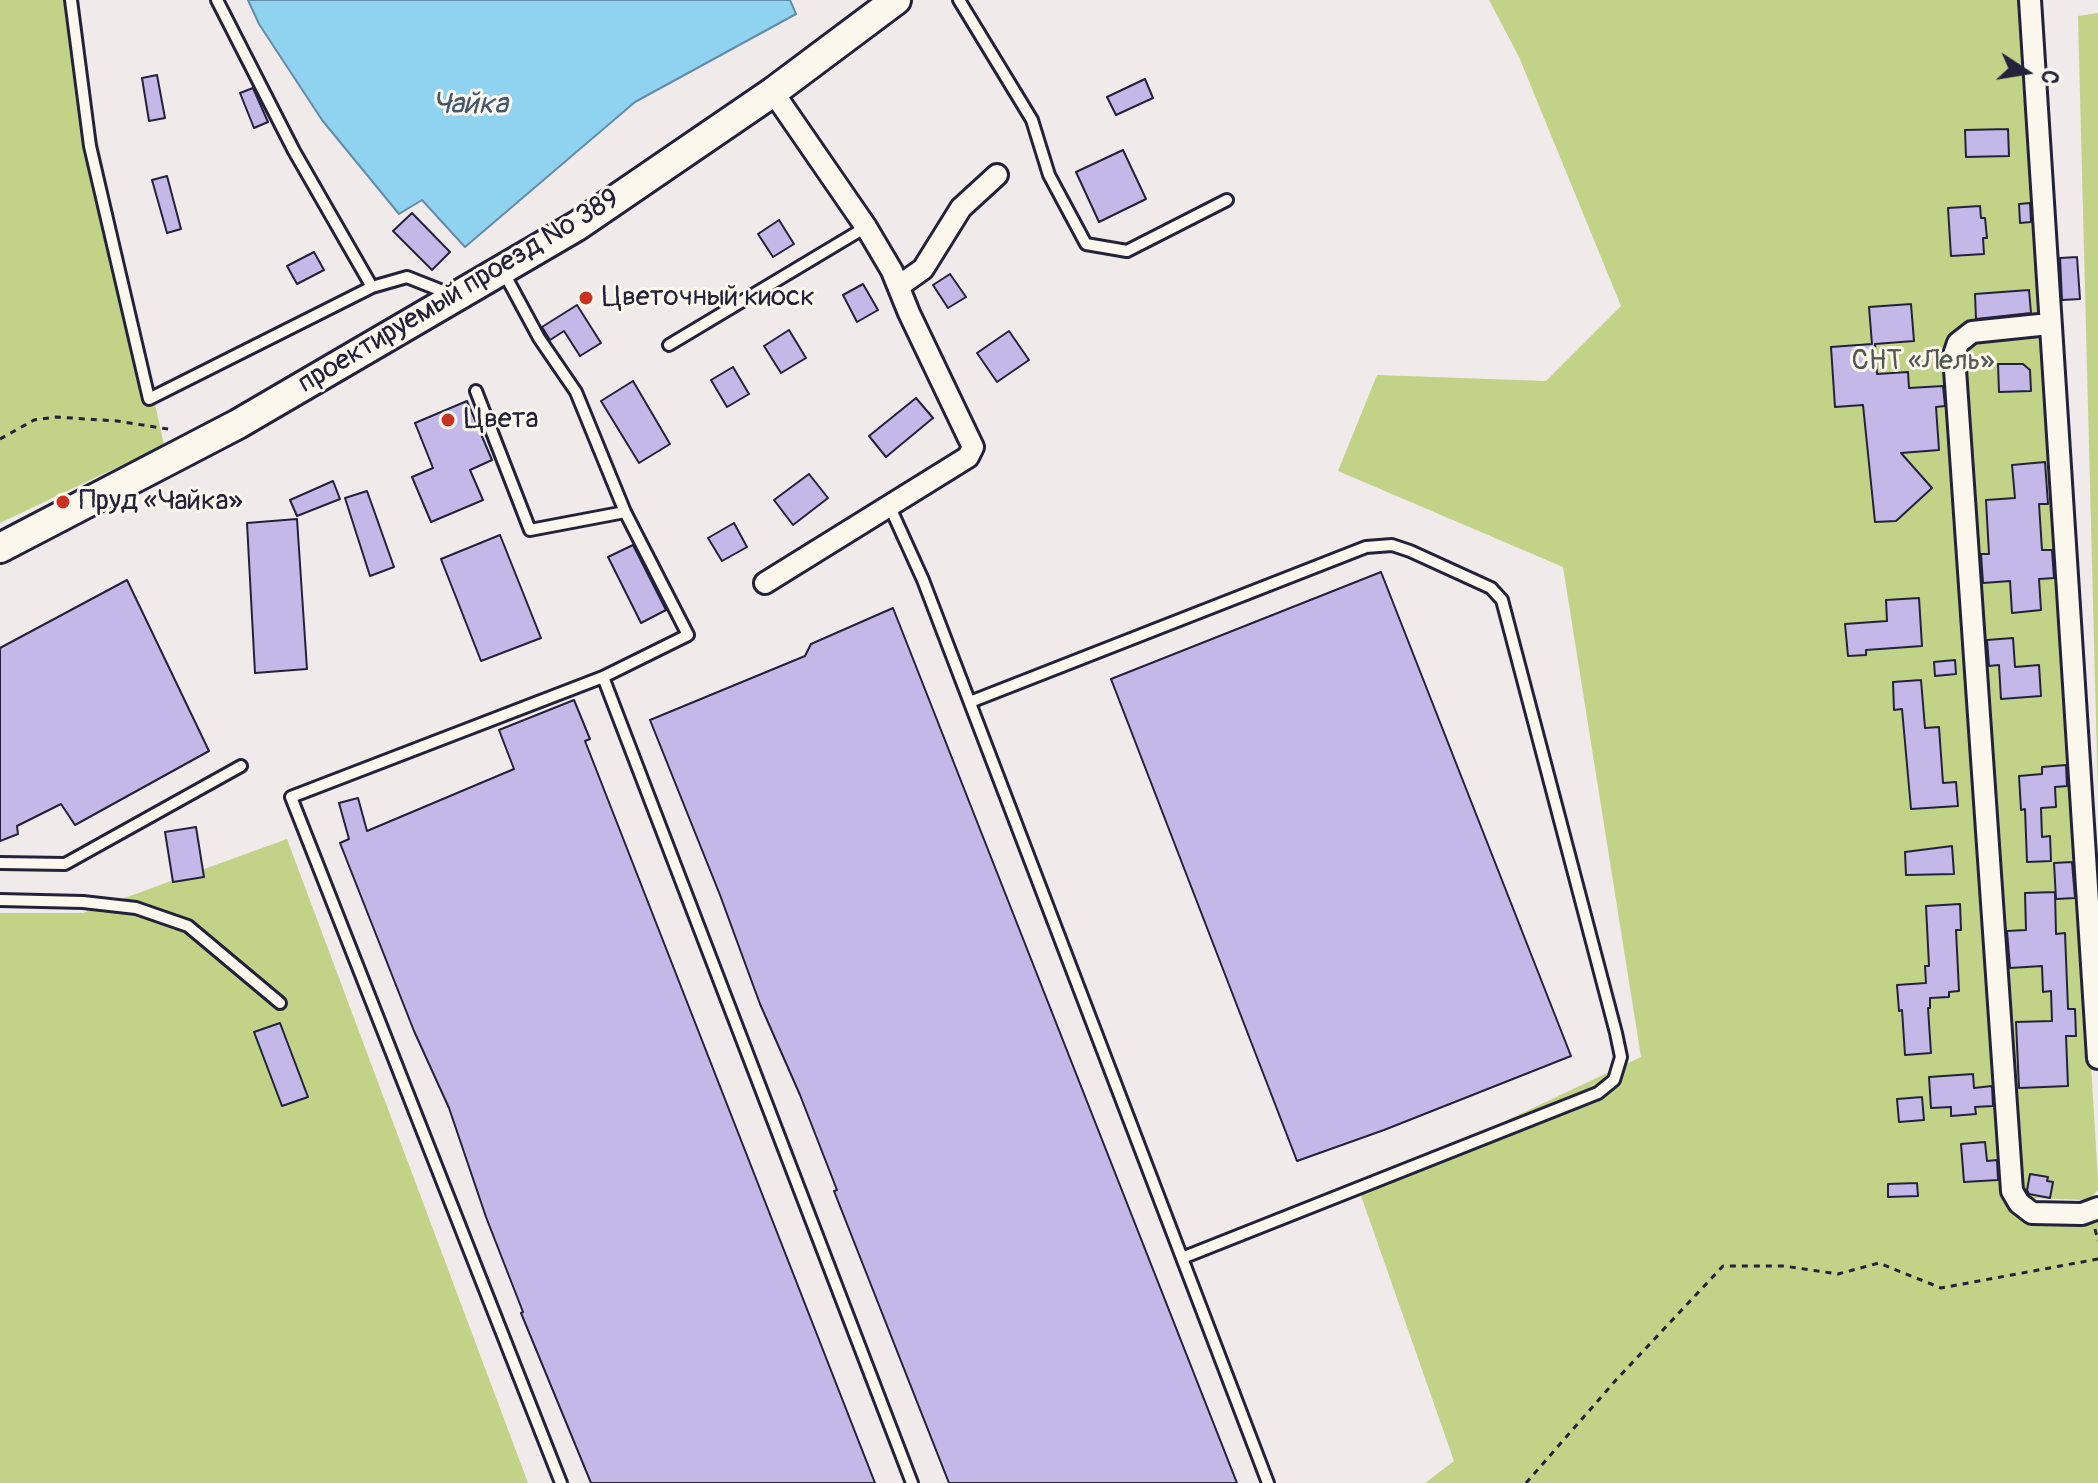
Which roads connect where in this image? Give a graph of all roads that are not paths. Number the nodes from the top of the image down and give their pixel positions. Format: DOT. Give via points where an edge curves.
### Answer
graph roads {
  1 [pos="71,0"];
  2 [pos="217,0"];
  3 [pos="896,0"];
  4 [pos="959,0"];
  5 [pos="2030,0"];
  6 [pos="773,92"];
  7 [pos="997,175"];
  8 [pos="1227,200"];
  9 [pos="866,227"];
  10 [pos="502,269"];
  11 [pos="899,286"];
  12 [pos="372,287"];
  13 [pos="456,296"];
  14 [pos="2049,324"];
  15 [pos="669,345"];
  16 [pos="476,391"];
  17 [pos="889,505"];
  18 [pos="625,512"];
  19 [pos="0,548"];
  20 [pos="765,583"];
  21 [pos="603,677"];
  22 [pos="970,702"];
  23 [pos="241,766"];
  24 [pos="0,863"];
  25 [pos="0,900"];
  26 [pos="280,1003"];
  27 [pos="2098,1058"];
  28 [pos="2098,1208"];
  29 [pos="1182,1258"];
  30 [pos="561,1483"];
  31 [pos="912,1483"];
  32 [pos="1268,1483"];
  1 -- 12 [label="lane" via="90,146 149,399"];
  2 -- 12 [label="lane" via="294,151"];
  3 -- 6 [label="main road, проектируемый проезд № 389"];
  4 -- 8 [label="lane" via="1032,120 1049,175 1086,244 1127,251"];
  5 -- 14 [label="street"];
  6 -- 9 [label="street"];
  6 -- 10 [label="main road, проектируемый проезд № 389" via="577,226"];
  7 -- 11 [label="street" via="961,208 923,269"];
  9 -- 11 [label="street"];
  9 -- 15 [label="lane"];
  10 -- 13 [label="main road, проектируемый проезд № 389"];
  10 -- 18 [label="lane" via="576,392"];
  11 -- 17 [label="street" via="973,447 968,457"];
  12 -- 13 [label="lane" via="407,277"];
  13 -- 19 [label="main road, проектируемый проезд № 389" via="238,424"];
  14 -- 27 [label="street"];
  14 -- 28 [label="street" via="1972,332 1958,343 1954,355 2012,1191 2032,1213 2082,1214"];
  16 -- 18 [label="lane" via="530,530"];
  17 -- 20 [label="street"];
  17 -- 22 [label="lane"];
  18 -- 21 [label="lane" via="688,635"];
  21 -- 30 [label="lane" via="291,797"];
  21 -- 31 [label="lane"];
  22 -- 29 [label="lane"];
  22 -- 29 [label="lane" via="1366,547 1392,545 1410,551 1491,588 1502,600 1616,1033 1621,1057 1614,1080 1598,1093"];
  23 -- 24 [label="lane" via="65,864"];
  25 -- 26 [label="lane" via="136,908 188,926"];
  29 -- 32 [label="lane"];
}
